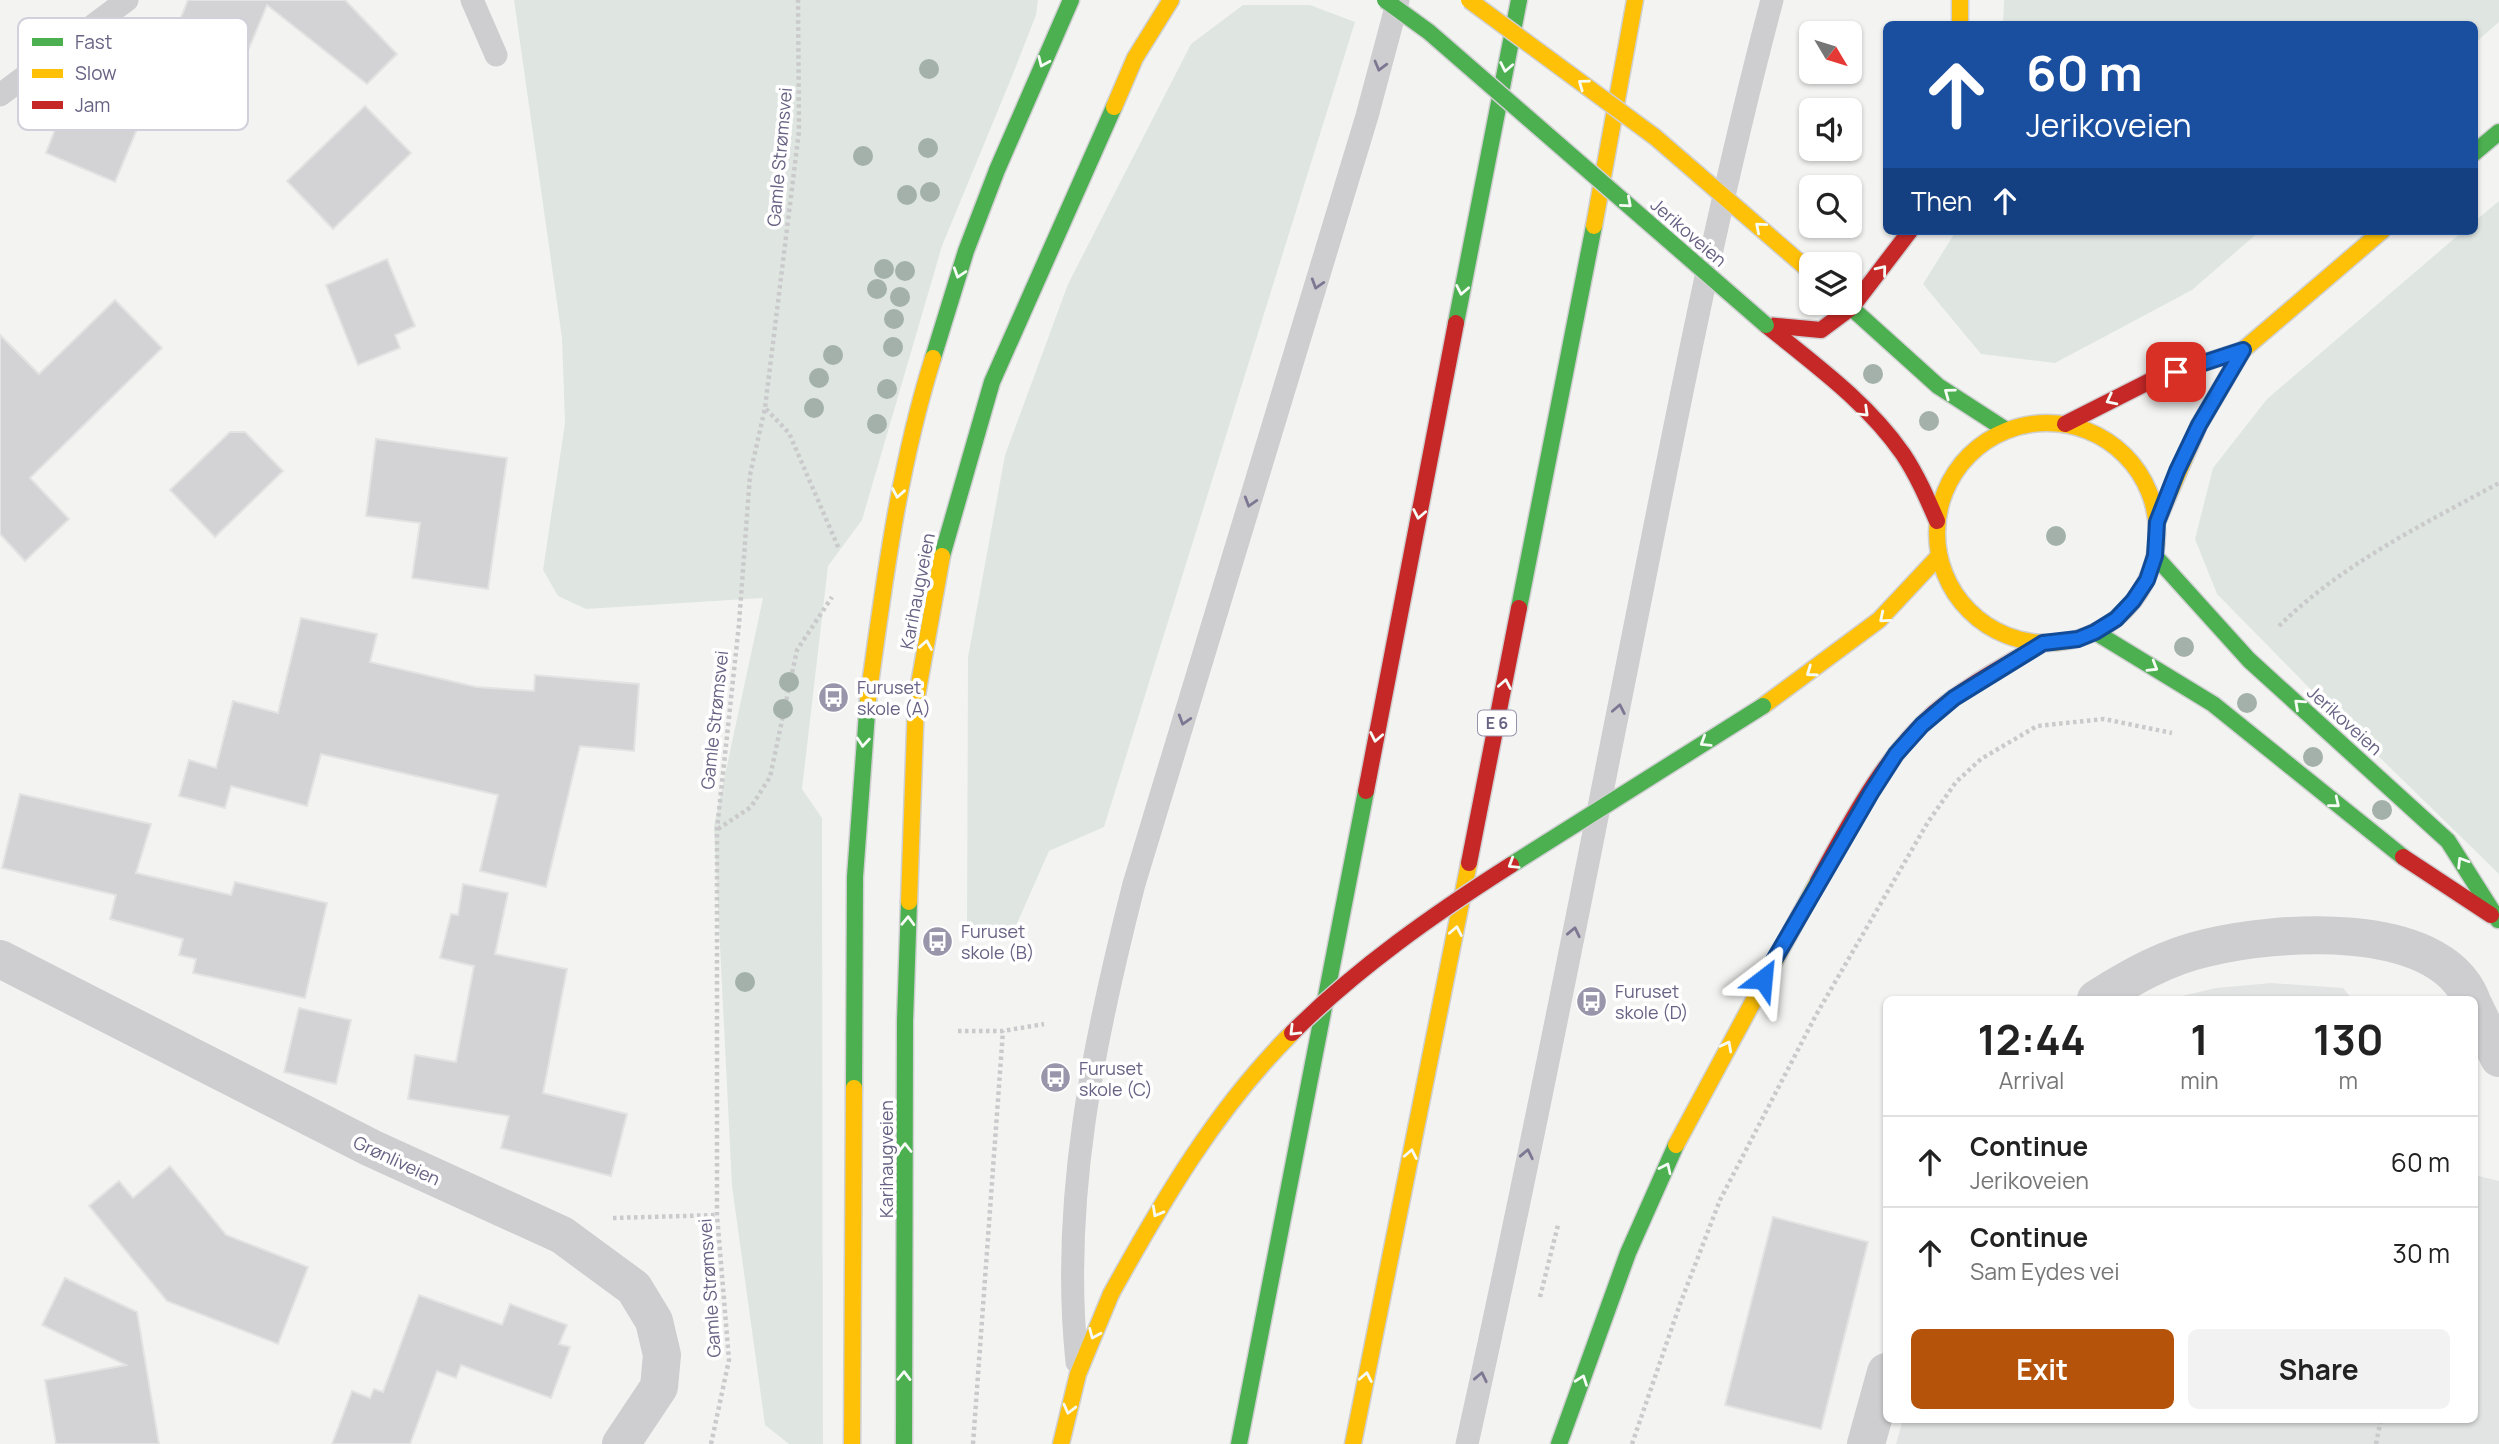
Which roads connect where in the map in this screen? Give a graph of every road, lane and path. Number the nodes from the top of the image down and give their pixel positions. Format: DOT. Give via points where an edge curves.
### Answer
graph roads {
  1 [pos="127,0"];
  2 [pos="472,0"];
  3 [pos="799,0"];
  4 [pos="1071,0"];
  5 [pos="1171,0"];
  6 [pos="1385,0"];
  7 [pos="1398,0"];
  8 [pos="1469,0"];
  9 [pos="1519,0"];
  10 [pos="1634,0"];
  11 [pos="1772,0"];
  12 [pos="1960,0"];
  13 [pos="103,18"];
  14 [pos="1960,21"];
  15 [pos="496,55"];
  16 [pos="18,82"];
  17 [pos="0,95"];
  18 [pos="2499,132"];
  19 [pos="2478,150"];
  20 [pos="1907,235"];
  21 [pos="2377,235"];
  22 [pos="1799,262"];
  23 [pos="1862,289"];
  24 [pos="1838,315"];
  25 [pos="1860,315"];
  26 [pos="1766,325"];
  27 [pos="2243,350"];
  28 [pos="765,408"];
  29 [pos="2065,424"];
  30 [pos="2006,430"];
  31 [pos="2499,483"];
  32 [pos="1937,521"];
  33 [pos="2157,522"];
  34 [pos="839,550"];
  35 [pos="2155,556"];
  36 [pos="1938,557"];
  37 [pos="832,597"];
  38 [pos="2095,632"];
  39 [pos="2273,632"];
  40 [pos="2043,643"];
  41 [pos="2177,732"];
  42 [pos="717,830"];
  43 [pos="2499,920"];
  44 [pos="0,959"];
  45 [pos="2101,996"];
  46 [pos="2470,996"];
  47 [pos="2478,1014"];
  48 [pos="1044,1024"];
  49 [pos="958,1031"];
  50 [pos="1003,1031"];
  51 [pos="2499,1058"];
  52 [pos="717,1214"];
  53 [pos="562,1235"];
  54 [pos="1078,1374"];
  55 [pos="1883,1383"];
  56 [pos="2380,1423"];
  57 [pos="621,1444"];
  58 [pos="711,1444"];
  59 [pos="852,1444"];
  60 [pos="904,1444"];
  61 [pos="973,1444"];
  62 [pos="1061,1444"];
  63 [pos="1239,1444"];
  64 [pos="1353,1444"];
  65 [pos="1467,1444"];
  66 [pos="1559,1444"];
  67 [pos="1632,1444"];
  68 [pos="1866,1444"];
  69 [pos="2376,1444"];
  1 -- 13 [label="lane"];
  2 -- 15 [label="lane"];
  3 -- 28 [label="path, Gamle Strømsvei" via="799,131"];
  4 -- 59 [label="main road, Karihaugveien, one-way" via="966,251 915,415 889,546 866,717 855,877"];
  60 -- 5 [label="main road, Karihaugveien, one-way" via="905,1021 916,701 944,541 992,382 1135,58"];
  6 -- 26 [label="main road, Jerikoveien, one-way, bridge" via="1429,32"];
  7 -- 54 [label="lane, one-way" via="1134,884 1105,995 1070,1246"];
  22 -- 8 [label="main road, one-way, bridge" via="1655,137"];
  9 -- 63 [label="main road, one-way"];
  64 -- 10 [label="main road, E 6, one-way" via="1566,375"];
  65 -- 11 [label="lane, one-way" via="1737,131"];
  12 -- 14 [label="main road"];
  16 -- 17 [label="lane"];
  18 -- 19 [label="main road"];
  23 -- 20 [label="main road, one-way"];
  21 -- 27 [label="main road"];
  24 -- 26 [label="main road" via="1821,330"];
  30 -- 25 [label="main road, one-way" via="1938,386"];
  26 -- 32 [label="main road, Jerikoveien, one-way" via="1815,365 1896,444"];
  27 -- 29 [label="main road, one-way" via="2154,379"];
  27 -- 33 [label="main road" via="2199,425"];
  28 -- 34 [label="path" via="789,433"];
  28 -- 42 [label="path, Gamle Strømsvei" via="750,475"];
  29 -- 30 [label="main road, Jerikoveien"];
  29 -- 33 [label="main road, Jerikoveien" via="2093,432 2117,447 2137,469"];
  30 -- 32 [label="main road, Jerikoveien" via="1959,466"];
  31 -- 39 [label="path" via="2345,570 2309,596"];
  32 -- 36 [label="main road, Jerikoveien"];
  33 -- 35 [label="main road, Jerikoveien"];
  35 -- 38 [label="main road, Jerikoveien" via="2133,601"];
  43 -- 35 [label="main road, Jerikoveien, one-way" via="2448,841 2249,660"];
  36 -- 40 [label="main road, Jerikoveien" via="1955,594 1972,614 2005,634"];
  36 -- 54 [label="main road, one-way, bridge" via="1898,606 1859,638 1763,706 1473,889 1334,991 1224,1110 1170,1188 1111,1294"];
  37 -- 42 [label="path" via="797,650 770,777 751,807"];
  38 -- 40 [label="main road, Jerikoveien"];
  38 -- 43 [label="main road, Jerikoveien, one-way" via="2213,704 2420,871"];
  66 -- 40 [label="main road, one-way" via="1640,1225 1695,1106 1750,1001 1871,793 1922,725 1954,698"];
  41 -- 67 [label="path" via="2167,734 2104,719 2037,726 1981,759 1956,782 1816,1015 1720,1200"];
  42 -- 52 [label="path, Gamle Strømsvei"];
  44 -- 53 [label="street, Grønliveien" via="371,1148"];
  45 -- 46 [label="street" via="2143,970 2205,948 2269,937 2354,937 2408,947 2435,960 2452,972"];
  47 -- 51 [label="street"];
  48 -- 50 [label="path"];
  49 -- 50 [label="path"];
  50 -- 61 [label="path"];
  52 -- 53 [label="path" via="627,1216 589,1223"];
  52 -- 58 [label="path, Gamle Strømsvei" via="729,1360"];
  53 -- 57 [label="street, Grønliveien" via="634,1287 654,1321 662,1355 659,1387"];
  54 -- 62 [label="main road, one-way"];
  55 -- 68 [label="street"];
  56 -- 69 [label="path"];
}
